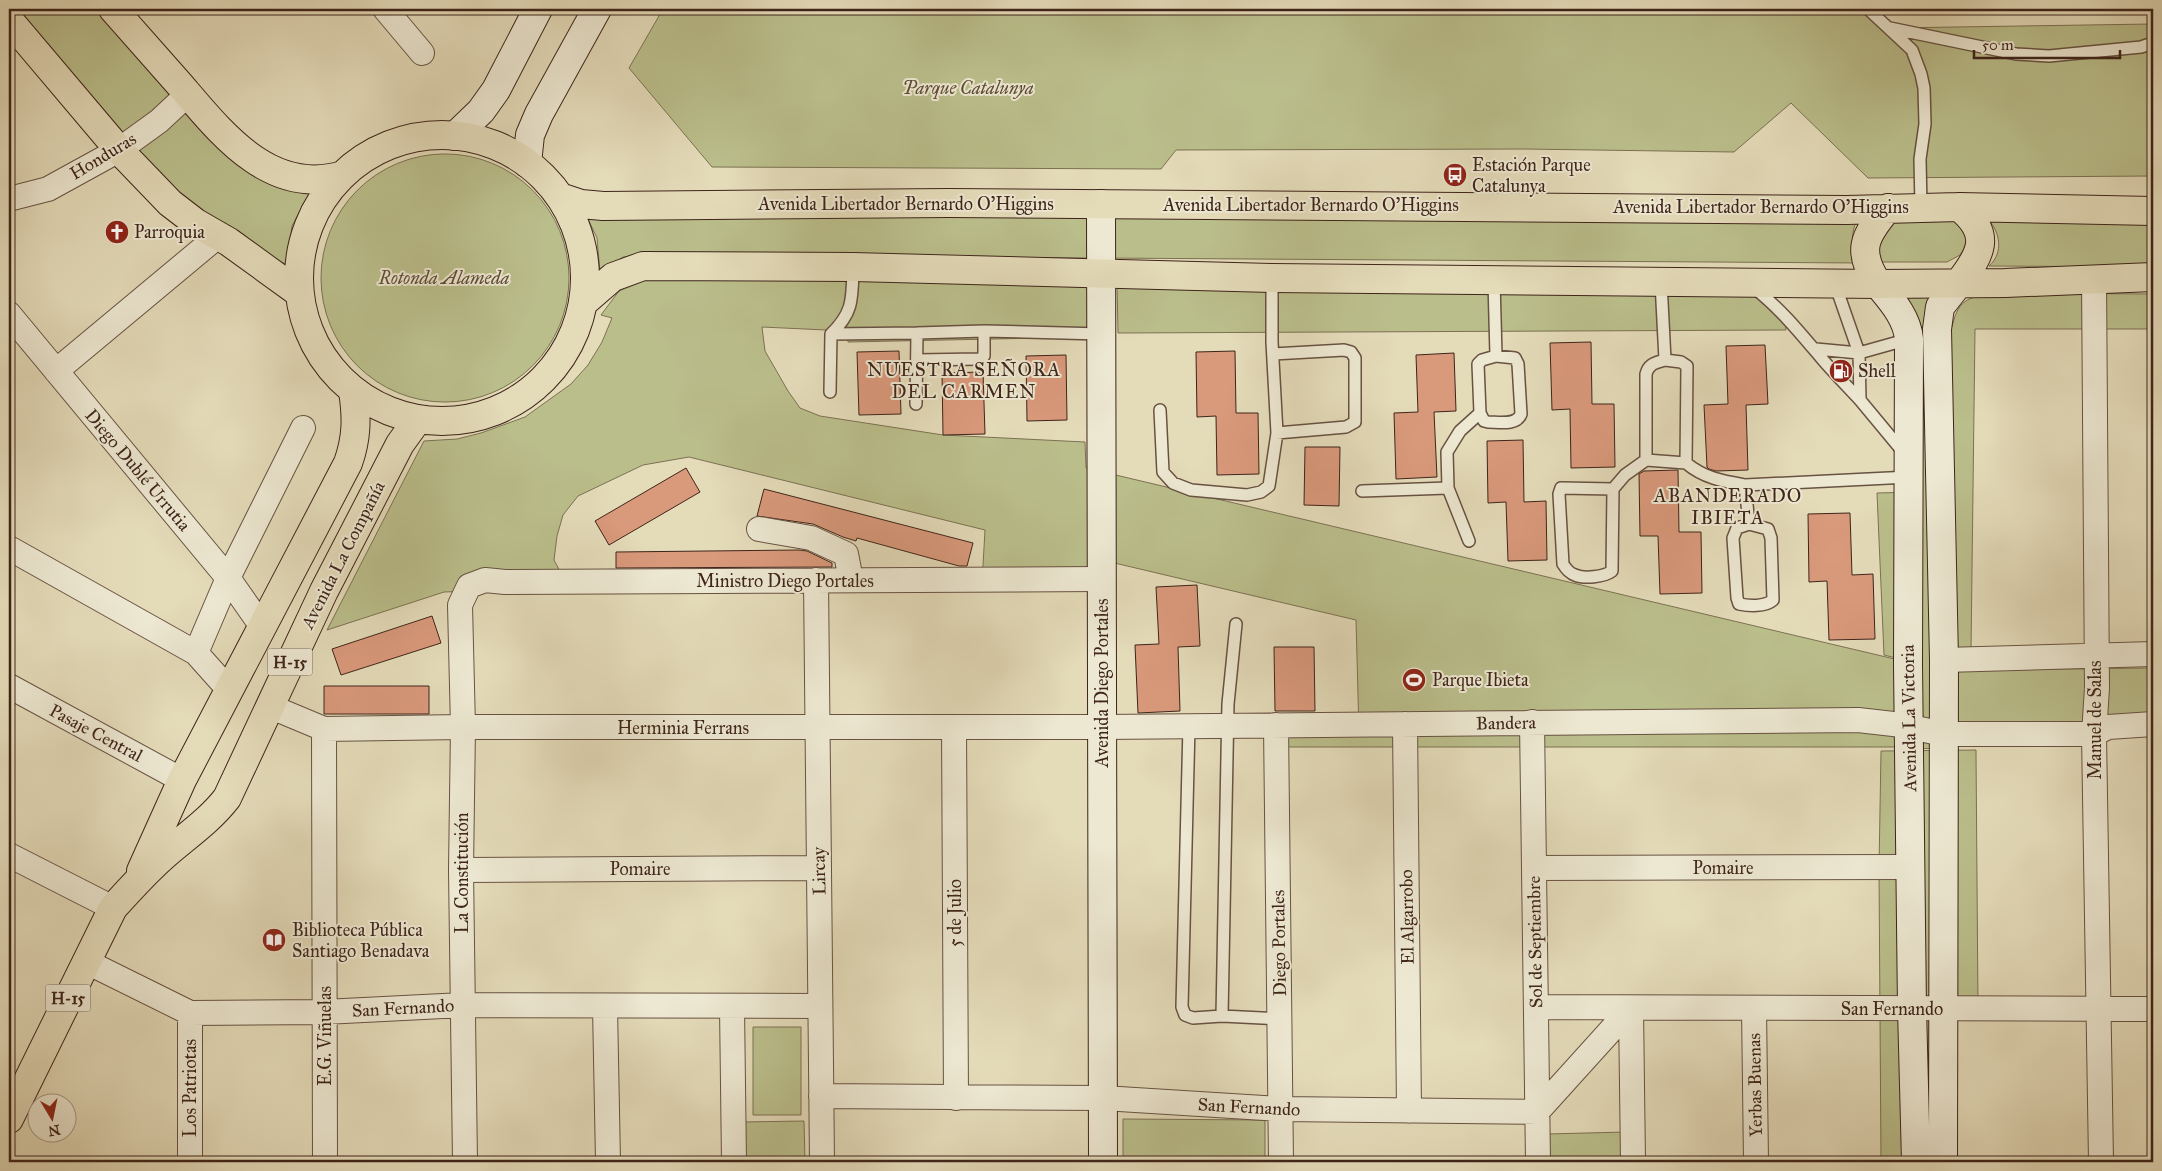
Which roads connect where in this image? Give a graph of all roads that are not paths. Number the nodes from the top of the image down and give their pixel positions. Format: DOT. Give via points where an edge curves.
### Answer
graph roads {
  1 [pos="113,9"];
  2 [pos="385,9"];
  3 [pos="538,9"];
  4 [pos="597,9"];
  5 [pos="1868,9"];
  6 [pos="9,20"];
  7 [pos="1890,28"];
  8 [pos="2153,43"];
  9 [pos="422,53"];
  10 [pos="188,94"];
  11 [pos="455,136"];
  12 [pos="119,150"];
  13 [pos="527,163"];
  14 [pos="343,175"];
  15 [pos="560,197"];
  16 [pos="9,199"];
  17 [pos="1101,204"];
  18 [pos="1921,207"];
  19 [pos="1959,207"];
  20 [pos="1888,208"];
  21 [pos="2153,211"];
  22 [pos="218,236"];
  23 [pos="853,267"];
  24 [pos="1101,273"];
  25 [pos="2153,277"];
  26 [pos="1272,278"];
  27 [pos="2094,278"];
  28 [pos="1494,279"];
  29 [pos="1661,281"];
  30 [pos="1746,282"];
  31 [pos="1835,284"];
  32 [pos="1878,284"];
  33 [pos="1958,284"];
  34 [pos="298,292"];
  35 [pos="583,303"];
  36 [pos="9,314"];
  37 [pos="984,331"];
  38 [pos="917,332"];
  39 [pos="831,334"];
  40 [pos="1101,334"];
  41 [pos="1909,339"];
  42 [pos="1816,349"];
  43 [pos="1859,353"];
  44 [pos="1273,354"];
  45 [pos="1496,356"];
  46 [pos="917,360"];
  47 [pos="1665,360"];
  48 [pos="56,372"];
  49 [pos="353,391"];
  50 [pos="830,392"];
  51 [pos="1860,400"];
  52 [pos="916,404"];
  53 [pos="1160,410"];
  54 [pos="1480,414"];
  55 [pos="418,420"];
  56 [pos="302,428"];
  57 [pos="1277,433"];
  58 [pos="1646,460"];
  59 [pos="1686,463"];
  60 [pos="1909,468"];
  61 [pos="1745,486"];
  62 [pos="1448,488"];
  63 [pos="1613,489"];
  64 [pos="1362,491"];
  65 [pos="1749,524"];
  66 [pos="759,529"];
  67 [pos="1469,541"];
  68 [pos="9,548"];
  69 [pos="228,578"];
  70 [pos="1102,579"];
  71 [pos="816,580"];
  72 [pos="851,580"];
  73 [pos="469,586"];
  74 [pos="1236,624"];
  75 [pos="263,628"];
  76 [pos="196,654"];
  77 [pos="2153,654"];
  78 [pos="2096,656"];
  79 [pos="1944,660"];
  80 [pos="9,686"];
  81 [pos="230,691"];
  82 [pos="269,706"];
  83 [pos="1532,722"];
  84 [pos="1405,724"];
  85 [pos="2153,724"];
  86 [pos="1227,725"];
  87 [pos="1276,725"];
  88 [pos="1189,726"];
  89 [pos="1910,726"];
  90 [pos="463,727"];
  91 [pos="954,727"];
  92 [pos="1102,727"];
  93 [pos="818,728"];
  94 [pos="324,729"];
  95 [pos="1943,734"];
  96 [pos="2094,734"];
  97 [pos="182,780"];
  98 [pos="9,855"];
  99 [pos="819,868"];
  100 [pos="1534,868"];
  101 [pos="1911,868"];
  102 [pos="461,870"];
  103 [pos="136,883"];
  104 [pos="113,908"];
  105 [pos="86,962"];
  106 [pos="463,1005"];
  107 [pos="820,1006"];
  108 [pos="605,1007"];
  109 [pos="1536,1007"];
  110 [pos="732,1008"];
  111 [pos="1631,1008"];
  112 [pos="1754,1008"];
  113 [pos="1942,1009"];
  114 [pos="1912,1010"];
  115 [pos="2099,1010"];
  116 [pos="2153,1010"];
  117 [pos="324,1012"];
  118 [pos="190,1013"];
  119 [pos="1222,1016"];
  120 [pos="1280,1019"];
  121 [pos="821,1096"];
  122 [pos="956,1098"];
  123 [pos="1103,1098"];
  124 [pos="1281,1109"];
  125 [pos="1409,1111"];
  126 [pos="1538,1112"];
  127 [pos="9,1119"];
  128 [pos="190,1162"];
  129 [pos="325,1162"];
  130 [pos="466,1162"];
  131 [pos="608,1162"];
  132 [pos="734,1162"];
  133 [pos="822,1162"];
  134 [pos="1103,1162"];
  135 [pos="1281,1162"];
  136 [pos="1538,1162"];
  137 [pos="1632,1162"];
  138 [pos="1756,1162"];
  139 [pos="1916,1162"];
  140 [pos="1943,1162"];
  141 [pos="2101,1162"];
  1 -- 10 [label="main road"];
  2 -- 9 [label="street"];
  3 -- 11 [label="main road" via="496,90 481,111"];
  4 -- 13 [label="main road" via="530,135"];
  5 -- 7 [label="lane"];
  6 -- 12 [label="main road"];
  7 -- 8 [label="lane" via="2016,54 2049,56"];
  7 -- 18 [label="lane" via="1912,50 1924,88"];
  10 -- 12 [label="street, Honduras"];
  10 -- 14 [label="main road" via="240,150 271,170 312,180"];
  11 -- 13 [label="main road" via="493,144"];
  11 -- 14 [label="main road" via="414,138 394,143 370,155"];
  12 -- 16 [label="street, Honduras" via="48,189"];
  12 -- 22 [label="main road" via="170,203 196,224"];
  13 -- 15 [label="main road"];
  14 -- 34 [label="main road" via="328,190 307,228 299,263"];
  15 -- 17 [label="main road, Avenida Libertador Bernardo O'Higgins" via="603,206"];
  15 -- 35 [label="main road" via="580,237 585,267"];
  17 -- 20 [label="main road, Avenida Libertador Bernardo O'Higgins"];
  17 -- 24 [label="main road, Avenida Diego Portales"];
  18 -- 19 [label="main road, Avenida Libertador Bernardo O'Higgins"];
  18 -- 20 [label="main road, Avenida Libertador Bernardo O'Higgins"];
  19 -- 21 [label="main road, Avenida Libertador Bernardo O'Higgins"];
  19 -- 33 [label="main road" via="1976,226 1981,248"];
  20 -- 32 [label="main road" via="1868,234 1864,248 1867,266"];
  22 -- 34 [label="main road"];
  22 -- 48 [label="street"];
  23 -- 24 [label="main road"];
  23 -- 35 [label="main road" via="642,266 613,277"];
  23 -- 39 [label="lane" via="851,302 844,321"];
  24 -- 26 [label="main road"];
  24 -- 40 [label="main road, Avenida Diego Portales"];
  25 -- 27 [label="main road"];
  26 -- 28 [label="main road"];
  26 -- 44 [label="lane"];
  27 -- 33 [label="main road"];
  27 -- 78 [label="street, Manuel de Salas"];
  28 -- 29 [label="main road"];
  28 -- 45 [label="lane"];
  29 -- 30 [label="main road"];
  29 -- 47 [label="lane"];
  30 -- 31 [label="main road"];
  30 -- 42 [label="lane" via="1776,306"];
  31 -- 32 [label="main road"];
  31 -- 43 [label="lane"];
  32 -- 33 [label="main road"];
  32 -- 41 [label="main road, Avenida La Victoria" via="1897,308 1908,329"];
  33 -- 79 [label="main road, Avenida La Victoria" via="1940,307 1937,329"];
  34 -- 49 [label="main road" via="302,314 314,343 336,375"];
  35 -- 55 [label="main road" via="572,338 555,366 538,385 517,400 494,412 469,419 444,422"];
  36 -- 48 [label="street, Diego Dublé Urrutia"];
  37 -- 38 [label="lane"];
  37 -- 40 [label="lane"];
  37 -- 46 [label="lane" via="984,356 980,360"];
  38 -- 39 [label="lane"];
  38 -- 46 [label="lane"];
  39 -- 50 [label="lane"];
  40 -- 70 [label="main road, Avenida Diego Portales"];
  41 -- 43 [label="lane"];
  41 -- 60 [label="main road, Avenida La Victoria"];
  42 -- 43 [label="lane"];
  42 -- 51 [label="lane"];
  43 -- 51 [label="lane"];
  44 -- 57 [label="lane"];
  44 -- 57 [label="lane" via="1344,350 1355,358 1355,422 1346,428"];
  45 -- 54 [label="lane" via="1478,364"];
  45 -- 54 [label="lane" via="1515,358 1518,364 1521,414 1514,421 1488,422"];
  46 -- 52 [label="lane"];
  47 -- 58 [label="lane" via="1652,364 1646,374"];
  47 -- 59 [label="lane" via="1687,366"];
  48 -- 69 [label="street, Diego Dublé Urrutia"];
  49 -- 55 [label="main road" via="383,409"];
  49 -- 75 [label="main road, Avenida La Compañía / H-15" via="357,428 354,449"];
  51 -- 60 [label="lane"];
  53 -- 57 [label="lane" via="1163,472 1173,483 1191,490 1247,495 1261,492 1269,486"];
  54 -- 62 [label="lane" via="1460,431 1447,452"];
  55 -- 82 [label="main road, Avenida La Compañía / H-15" via="400,444"];
  56 -- 69 [label="street"];
  58 -- 59 [label="lane"];
  58 -- 63 [label="lane" via="1625,475"];
  59 -- 61 [label="lane" via="1712,479"];
  60 -- 61 [label="lane"];
  60 -- 89 [label="main road, Avenida La Victoria"];
  61 -- 65 [label="lane"];
  62 -- 64 [label="lane"];
  62 -- 67 [label="lane"];
  63 -- 63 [label="lane" via="1561,488 1562,564 1568,572 1577,576 1606,575 1612,571"];
  65 -- 65 [label="lane" via="1737,528 1732,538 1737,598 1740,604 1746,605 1769,603 1773,600 1771,538 1768,529"];
  66 -- 72 [label="street" via="811,538 846,554"];
  68 -- 76 [label="street"];
  69 -- 75 [label="street, Diego Dublé Urrutia"];
  69 -- 76 [label="street"];
  70 -- 72 [label="street, Ministro Diego Portales"];
  70 -- 92 [label="main road, Avenida Diego Portales"];
  71 -- 72 [label="street, Ministro Diego Portales"];
  71 -- 73 [label="street, Ministro Diego Portales" via="485,580"];
  71 -- 93 [label="street, Lircay"];
  73 -- 90 [label="street, La Constitución" via="460,605"];
  74 -- 86 [label="lane"];
  75 -- 81 [label="main road, Avenida La Compañía / H-15"];
  76 -- 81 [label="street"];
  77 -- 78 [label="street"];
  78 -- 79 [label="street"];
  78 -- 96 [label="street, Manuel de Salas"];
  79 -- 95 [label="main road, Avenida La Victoria"];
  80 -- 97 [label="street, Pasaje Central"];
  81 -- 97 [label="main road, Avenida La Compañía / H-15"];
  82 -- 94 [label="street, Herminia Ferrans"];
  82 -- 103 [label="main road, Avenida La Compañía / H-15" via="227,798 214,814"];
  83 -- 84 [label="street, Bandera"];
  83 -- 89 [label="street, Bandera" via="1858,720"];
  83 -- 100 [label="street, Sol de Septiembre"];
  84 -- 87 [label="street, Bandera"];
  84 -- 125 [label="street, El Algarrobo"];
  85 -- 96 [label="street, Bandera" via="2108,727"];
  86 -- 87 [label="street, Bandera"];
  86 -- 88 [label="street, Bandera"];
  86 -- 119 [label="lane"];
  87 -- 120 [label="street, Diego Portales"];
  88 -- 92 [label="street, Bandera"];
  88 -- 119 [label="lane" via="1182,1007 1185,1015 1193,1018"];
  89 -- 95 [label="street, Bandera"];
  89 -- 101 [label="main road, Avenida La Victoria"];
  90 -- 93 [label="street, Herminia Ferrans"];
  90 -- 94 [label="street, Herminia Ferrans"];
  90 -- 102 [label="street, La Constitución"];
  91 -- 92 [label="street, Herminia Ferrans"];
  91 -- 93 [label="street, Herminia Ferrans"];
  91 -- 122 [label="street, 5 de Julio"];
  92 -- 123 [label="main road, Avenida Diego Portales"];
  93 -- 99 [label="street, Lircay"];
  94 -- 117 [label="street, E.G. Viñuelas"];
  95 -- 96 [label="street, Bandera"];
  95 -- 113 [label="main road, Avenida La Victoria"];
  96 -- 115 [label="street, Manuel de Salas"];
  97 -- 103 [label="main road, Avenida La Compañía / H-15"];
  98 -- 104 [label="street"];
  99 -- 102 [label="street, Pomaire"];
  99 -- 107 [label="street, Lircay"];
  100 -- 101 [label="street, Pomaire"];
  100 -- 109 [label="street, Sol de Septiembre"];
  101 -- 114 [label="main road, Avenida La Victoria"];
  102 -- 106 [label="street, La Constitución"];
  103 -- 104 [label="main road, Avenida La Compañía / H-15"];
  104 -- 105 [label="main road, Avenida La Compañía / H-15"];
  105 -- 118 [label="street, San Fernando"];
  105 -- 127 [label="main road, Avenida La Compañía / H-15"];
  106 -- 108 [label="street, San Fernando"];
  106 -- 117 [label="street, San Fernando"];
  106 -- 130 [label="street, La Constitución"];
  107 -- 110 [label="street, San Fernando"];
  107 -- 121 [label="street, Lircay"];
  108 -- 110 [label="street, San Fernando"];
  108 -- 131 [label="street"];
  109 -- 111 [label="street, San Fernando"];
  109 -- 126 [label="street, Sol de Septiembre"];
  110 -- 132 [label="street"];
  111 -- 112 [label="street, San Fernando"];
  111 -- 126 [label="street"];
  111 -- 137 [label="street"];
  112 -- 114 [label="street, San Fernando"];
  112 -- 138 [label="street, Yerbas Buenas"];
  113 -- 114 [label="street, San Fernando"];
  113 -- 115 [label="street, San Fernando"];
  113 -- 140 [label="main road, Avenida La Victoria"];
  114 -- 139 [label="main road, Avenida La Victoria"];
  115 -- 116 [label="street, San Fernando"];
  115 -- 141 [label="street, Manuel de Salas"];
  117 -- 118 [label="street, San Fernando"];
  117 -- 129 [label="street, E.G. Viñuelas"];
  118 -- 128 [label="street, Los Patriotas"];
  119 -- 120 [label="lane"];
  120 -- 124 [label="street, Diego Portales"];
  121 -- 122 [label="street, San Fernando"];
  121 -- 133 [label="street, Lircay"];
  122 -- 123 [label="street, San Fernando"];
  123 -- 124 [label="street, San Fernando"];
  123 -- 134 [label="main road, Avenida Diego Portales"];
  124 -- 125 [label="street, San Fernando"];
  124 -- 135 [label="street, Diego Portales"];
  125 -- 126 [label="street, San Fernando"];
  126 -- 136 [label="street, Sol de Septiembre"];
}
